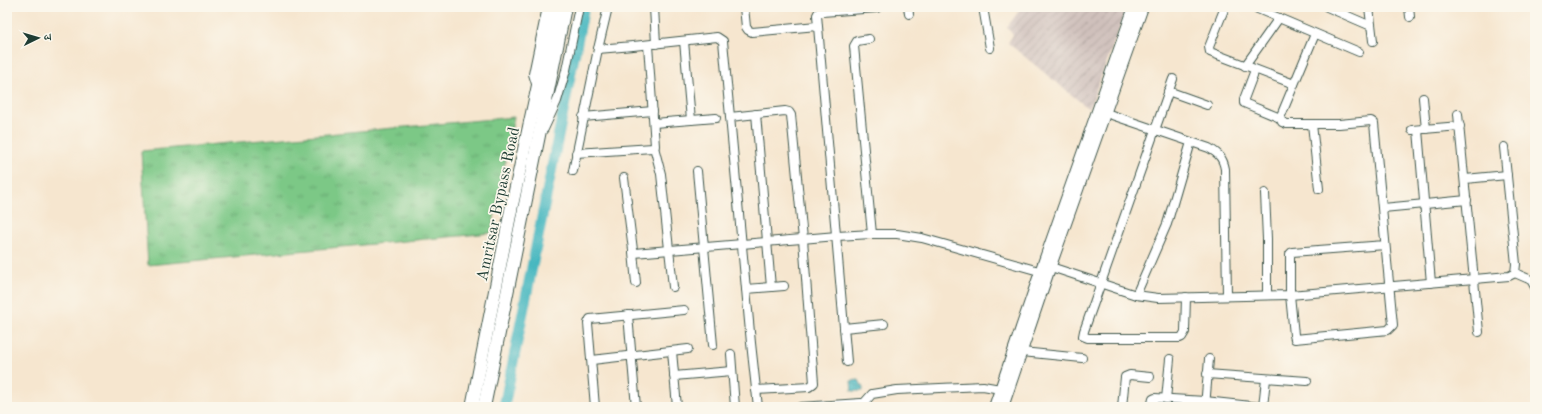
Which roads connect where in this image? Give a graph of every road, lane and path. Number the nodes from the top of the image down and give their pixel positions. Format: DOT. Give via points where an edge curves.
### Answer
graph roads {
  1 [pos="547,7"];
  2 [pos="555,7"];
  3 [pos="565,7"];
  4 [pos="579,7"];
  5 [pos="608,7"];
  6 [pos="654,7"];
  7 [pos="744,7"];
  8 [pos="983,7"];
  9 [pos="1134,7"];
  10 [pos="1143,7"];
  11 [pos="1225,7"];
  12 [pos="1253,7"];
  13 [pos="1328,7"];
  14 [pos="1369,7"];
  15 [pos="1409,7"];
  16 [pos="877,8"];
  17 [pos="1410,17"];
  18 [pos="1279,18"];
  19 [pos="818,26"];
  20 [pos="1371,26"];
  21 [pos="1315,34"];
  22 [pos="869,39"];
  23 [pos="684,41"];
  24 [pos="1373,41"];
  25 [pos="652,44"];
  26 [pos="990,48"];
  27 [pos="598,49"];
  28 [pos="1360,52"];
  29 [pos="1245,66"];
  30 [pos="1255,70"];
  31 [pos="1172,79"];
  32 [pos="1294,84"];
  33 [pos="537,89"];
  34 [pos="1168,90"];
  35 [pos="1423,98"];
  36 [pos="1207,105"];
  37 [pos="653,111"];
  38 [pos="1102,112"];
  39 [pos="756,114"];
  40 [pos="1458,114"];
  41 [pos="583,117"];
  42 [pos="730,117"];
  43 [pos="716,118"];
  44 [pos="1280,118"];
  45 [pos="690,120"];
  46 [pos="654,124"];
  47 [pos="1312,124"];
  48 [pos="1460,126"];
  49 [pos="1154,129"];
  50 [pos="1419,130"];
  51 [pos="538,140"];
  52 [pos="1191,142"];
  53 [pos="654,147"];
  54 [pos="1504,147"];
  55 [pos="576,153"];
  56 [pos="573,171"];
  57 [pos="697,171"];
  58 [pos="1507,175"];
  59 [pos="624,178"];
  60 [pos="1465,178"];
  61 [pos="1319,189"];
  62 [pos="1265,193"];
  63 [pos="1467,200"];
  64 [pos="1424,204"];
  65 [pos="1382,208"];
  66 [pos="872,234"];
  67 [pos="837,236"];
  68 [pos="803,239"];
  69 [pos="768,242"];
  70 [pos="742,244"];
  71 [pos="1386,245"];
  72 [pos="704,248"];
  73 [pos="669,250"];
  74 [pos="634,252"];
  75 [pos="1046,271"];
  76 [pos="1515,272"];
  77 [pos="1474,279"];
  78 [pos="636,283"];
  79 [pos="1431,283"];
  80 [pos="1101,284"];
  81 [pos="1389,285"];
  82 [pos="784,286"];
  83 [pos="673,287"];
  84 [pos="771,287"];
  85 [pos="1535,287"];
  86 [pos="746,289"];
  87 [pos="1136,295"];
  88 [pos="1226,295"];
  89 [pos="1266,295"];
  90 [pos="1290,295"];
  91 [pos="1186,297"];
  92 [pos="684,310"];
  93 [pos="628,315"];
  94 [pos="884,324"];
  95 [pos="844,328"];
  96 [pos="1479,332"];
  97 [pos="713,345"];
  98 [pos="688,349"];
  99 [pos="672,351"];
  100 [pos="1022,352"];
  101 [pos="731,354"];
  102 [pos="632,356"];
  103 [pos="1082,358"];
  104 [pos="1170,359"];
  105 [pos="1209,359"];
  106 [pos="592,360"];
  107 [pos="847,362"];
  108 [pos="732,371"];
  109 [pos="1207,374"];
  110 [pos="674,376"];
  111 [pos="1150,377"];
  112 [pos="1266,379"];
  113 [pos="1307,381"];
  114 [pos="756,390"];
  115 [pos="1005,390"];
  116 [pos="1166,399"];
  117 [pos="1205,404"];
  118 [pos="865,405"];
  119 [pos="472,407"];
  120 [pos="484,407"];
  121 [pos="596,407"];
  122 [pos="636,407"];
  123 [pos="677,407"];
  124 [pos="735,407"];
  125 [pos="758,407"];
  126 [pos="800,407"];
  127 [pos="810,407"];
  128 [pos="994,407"];
  129 [pos="1003,407"];
  130 [pos="1122,407"];
  131 [pos="1151,407"];
  132 [pos="1262,407"];
  1 -- 33 [label="street" via="533,74"];
  2 -- 33 [label="highway, Amritsar Bypass Road"];
  3 -- 51 [label="highway, Amritsar Bypass Road"];
  4 -- 51 [label="street" via="557,101"];
  5 -- 27 [label="street"];
  6 -- 25 [label="street"];
  7 -- 19 [label="street" via="746,28 752,32"];
  8 -- 26 [label="street"];
  9 -- 38 [label="main road"];
  10 -- 38 [label="main road"];
  11 -- 29 [label="street" via="1209,50 1212,54"];
  12 -- 18 [label="street"];
  13 -- 20 [label="street"];
  14 -- 20 [label="street"];
  15 -- 17 [label="street"];
  16 -- 19 [label="street" via="820,12 817,15"];
  18 -- 21 [label="street"];
  18 -- 29 [label="street"];
  19 -- 67 [label="street"];
  20 -- 24 [label="street"];
  21 -- 28 [label="street"];
  21 -- 32 [label="street"];
  22 -- 66 [label="street" via="856,41 854,46"];
  23 -- 25 [label="street"];
  23 -- 42 [label="street" via="717,37 723,41"];
  23 -- 45 [label="street"];
  25 -- 27 [label="street"];
  25 -- 37 [label="street"];
  27 -- 41 [label="street"];
  29 -- 30 [label="street"];
  30 -- 32 [label="street"];
  30 -- 44 [label="street" via="1244,103"];
  31 -- 34 [label="street"];
  32 -- 44 [label="street"];
  33 -- 119 [label="highway, Amritsar Bypass Road"];
  34 -- 36 [label="street"];
  34 -- 49 [label="street"];
  35 -- 50 [label="street"];
  37 -- 41 [label="street"];
  37 -- 46 [label="street"];
  38 -- 49 [label="street"];
  38 -- 75 [label="main road"];
  39 -- 42 [label="street"];
  39 -- 68 [label="street" via="785,111 791,115"];
  39 -- 69 [label="street"];
  40 -- 48 [label="street"];
  41 -- 55 [label="street"];
  42 -- 70 [label="street"];
  43 -- 45 [label="street"];
  44 -- 47 [label="street" via="1287,124"];
  45 -- 46 [label="street"];
  46 -- 53 [label="street"];
  47 -- 61 [label="street"];
  47 -- 65 [label="street" via="1374,122"];
  48 -- 50 [label="street"];
  48 -- 60 [label="street"];
  49 -- 52 [label="street"];
  49 -- 80 [label="street"];
  50 -- 64 [label="street"];
  51 -- 120 [label="highway, Amritsar Bypass Road"];
  52 -- 87 [label="street" via="1167,224"];
  52 -- 88 [label="street" via="1215,151 1223,160"];
  53 -- 55 [label="street"];
  53 -- 73 [label="street" via="660,174"];
  54 -- 58 [label="street"];
  55 -- 56 [label="street"];
  57 -- 72 [label="street"];
  58 -- 60 [label="street"];
  58 -- 76 [label="street"];
  59 -- 74 [label="street"];
  60 -- 63 [label="street"];
  62 -- 89 [label="street"];
  63 -- 64 [label="street"];
  63 -- 77 [label="street"];
  64 -- 65 [label="street"];
  64 -- 79 [label="street"];
  65 -- 71 [label="street"];
  66 -- 67 [label="street"];
  66 -- 75 [label="street" via="912,236"];
  67 -- 68 [label="street"];
  67 -- 95 [label="street"];
  68 -- 69 [label="street"];
  68 -- 114 [label="street" via="814,383 809,387"];
  69 -- 70 [label="street"];
  69 -- 84 [label="street"];
  70 -- 72 [label="street"];
  70 -- 86 [label="street"];
  71 -- 81 [label="street"];
  71 -- 90 [label="street" via="1292,252 1289,256"];
  72 -- 73 [label="street"];
  72 -- 97 [label="street"];
  73 -- 74 [label="street"];
  73 -- 83 [label="street"];
  74 -- 78 [label="street"];
  75 -- 80 [label="street"];
  75 -- 100 [label="main road"];
  75 -- 115 [label="main road"];
  76 -- 77 [label="street" via="1509,276"];
  76 -- 85 [label="street" via="1531,280"];
  77 -- 79 [label="street"];
  77 -- 96 [label="street"];
  79 -- 81 [label="street"];
  80 -- 87 [label="street"];
  80 -- 91 [label="street" via="1084,331 1085,337 1180,338 1185,332"];
  81 -- 90 [label="street"];
  81 -- 90 [label="street" via="1393,325 1390,329 1298,339 1294,335"];
  82 -- 84 [label="street"];
  84 -- 86 [label="street"];
  86 -- 114 [label="street"];
  87 -- 91 [label="street" via="1158,298"];
  88 -- 89 [label="street"];
  88 -- 91 [label="street"];
  89 -- 90 [label="street"];
  92 -- 93 [label="street"];
  93 -- 102 [label="street"];
  93 -- 106 [label="street" via="589,320"];
  94 -- 95 [label="street"];
  95 -- 107 [label="street"];
  98 -- 99 [label="street"];
  99 -- 102 [label="street"];
  99 -- 110 [label="street"];
  100 -- 103 [label="street"];
  100 -- 115 [label="main road"];
  101 -- 108 [label="street"];
  102 -- 106 [label="street"];
  102 -- 122 [label="street"];
  104 -- 116 [label="street"];
  105 -- 109 [label="street"];
  106 -- 121 [label="street"];
  108 -- 110 [label="street"];
  108 -- 124 [label="street"];
  109 -- 112 [label="street"];
  109 -- 117 [label="street"];
  110 -- 123 [label="street"];
  111 -- 130 [label="street" via="1125,377"];
  112 -- 113 [label="street"];
  112 -- 132 [label="street"];
  114 -- 125 [label="street"];
  115 -- 118 [label="street" via="983,386 897,390 872,394"];
  115 -- 128 [label="main road"];
  115 -- 129 [label="main road"];
  116 -- 117 [label="street"];
  116 -- 131 [label="street" via="1154,399"];
  117 -- 132 [label="street"];
  118 -- 127 [label="street"];
  126 -- 127 [label="street"];
}
